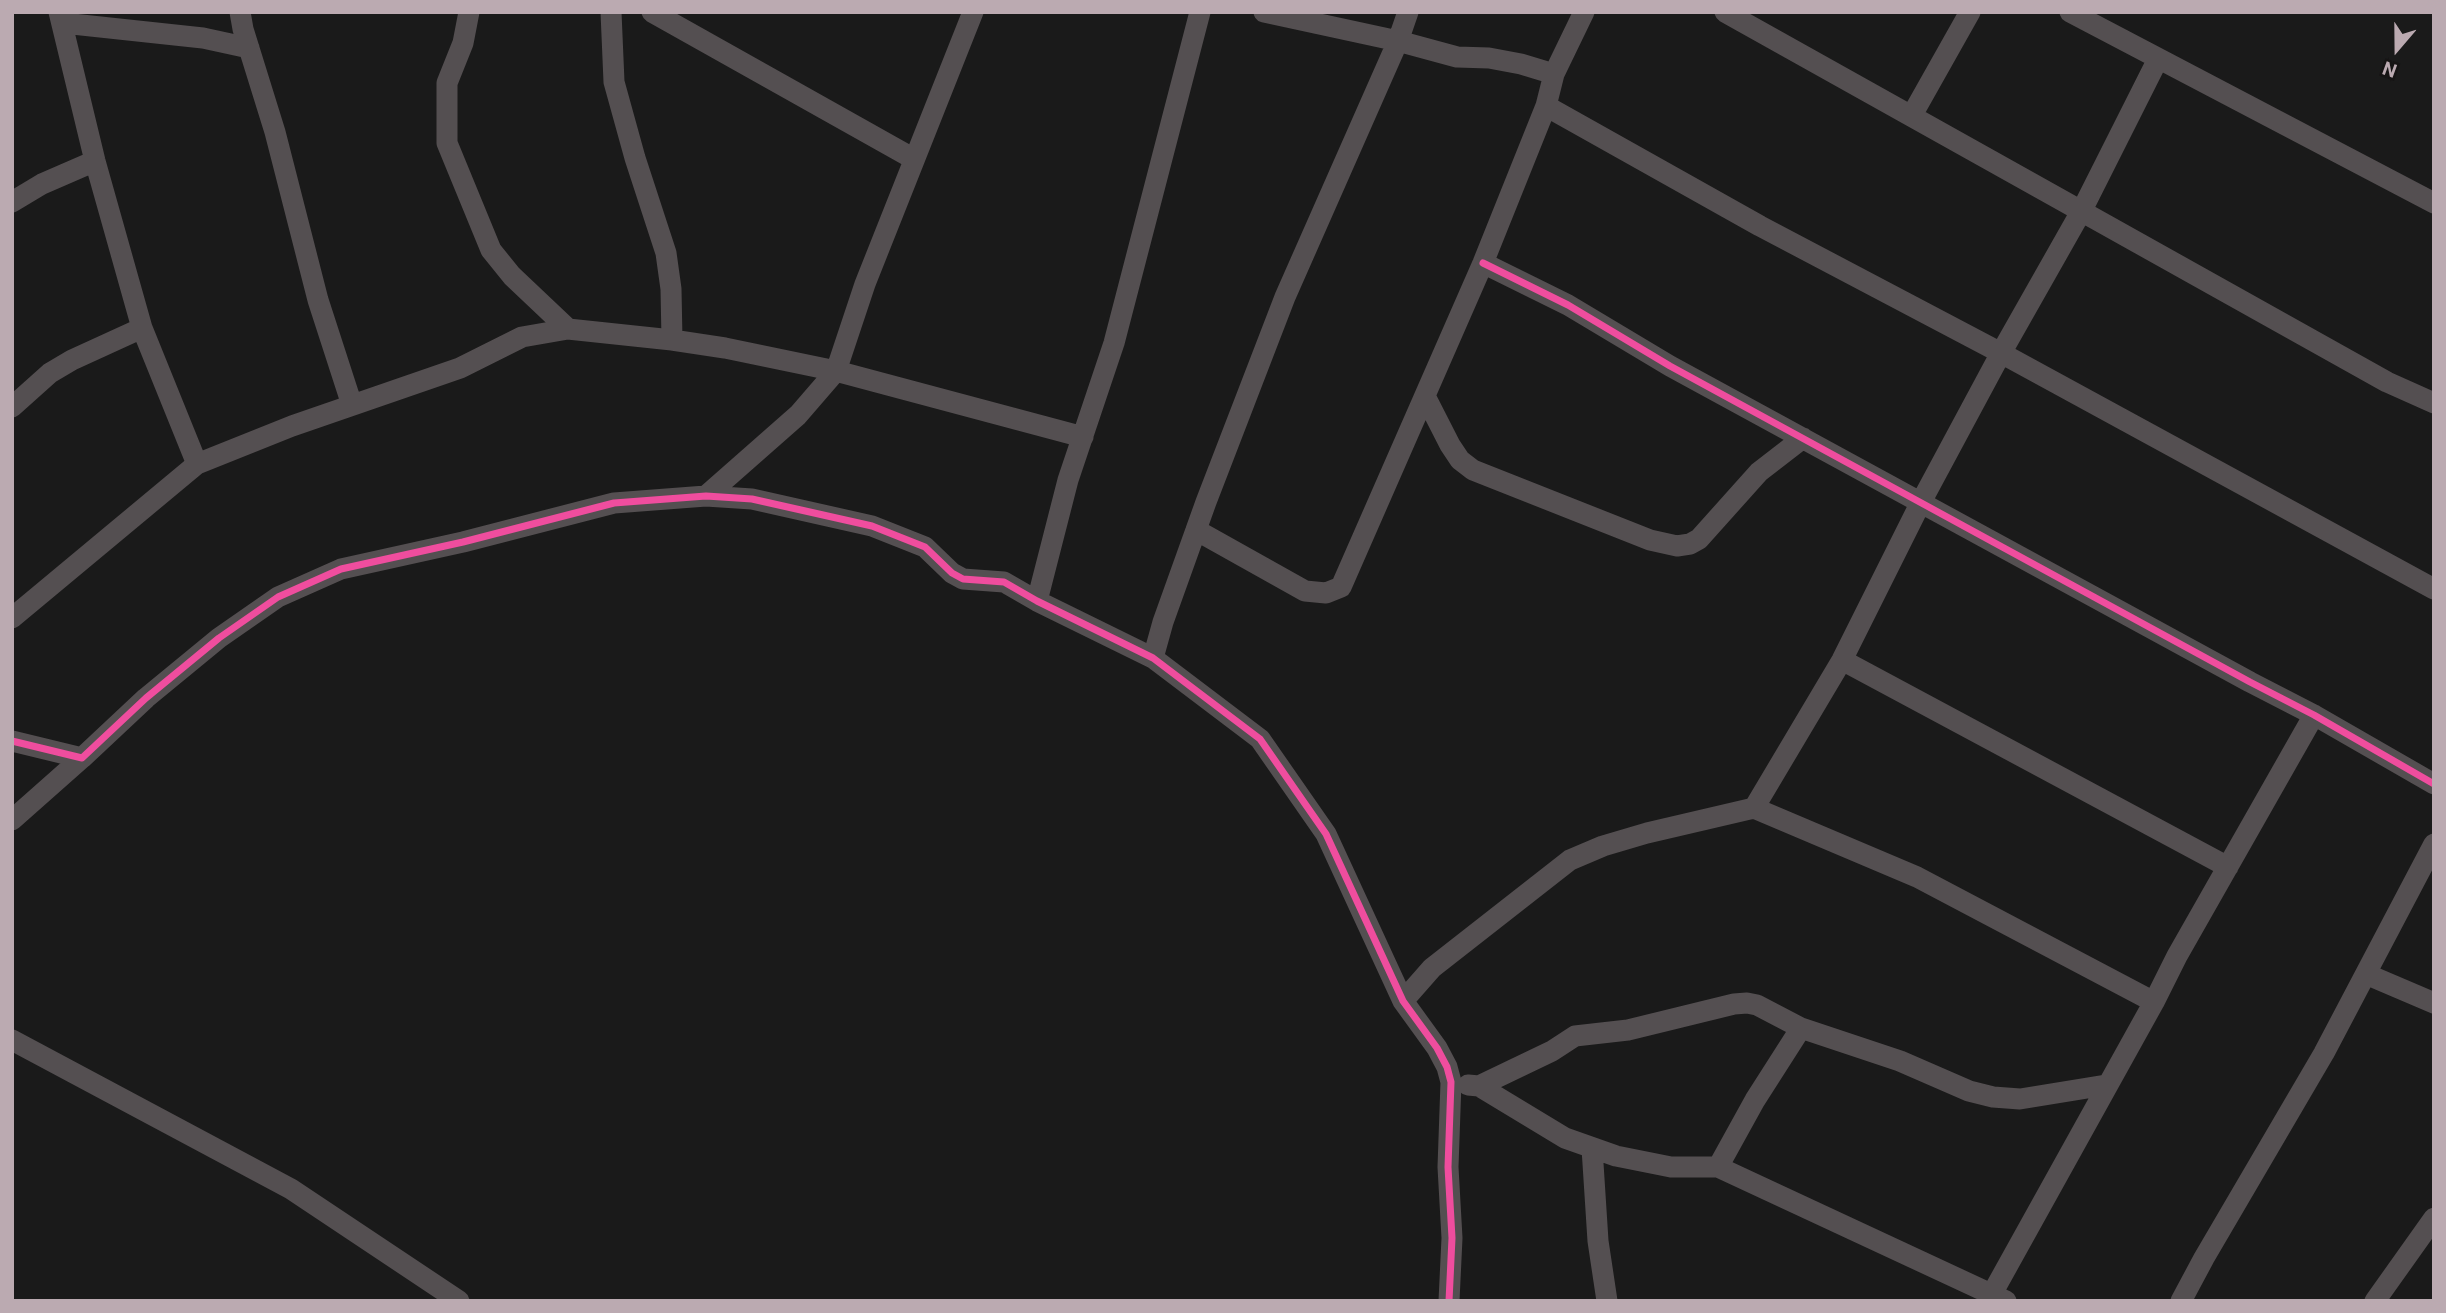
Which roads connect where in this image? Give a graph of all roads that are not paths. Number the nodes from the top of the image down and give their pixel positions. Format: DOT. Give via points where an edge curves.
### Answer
graph roads {
  1 [pos="240,12"];
  2 [pos="468,12"];
  3 [pos="611,12"];
  4 [pos="652,12"];
  5 [pos="973,12"];
  6 [pos="1200,12"];
  7 [pos="1264,12"];
  8 [pos="1408,12"];
  9 [pos="1584,12"];
  10 [pos="1724,12"];
  11 [pos="1970,12"];
  12 [pos="2070,12"];
  13 [pos="61,18"];
  14 [pos="1398,41"];
  15 [pos="249,48"];
  16 [pos="2158,59"];
  17 [pos="1555,75"];
  18 [pos="1546,106"];
  19 [pos="1912,115"];
  20 [pos="914,159"];
  21 [pos="95,161"];
  22 [pos="12,202"];
  23 [pos="2434,202"];
  24 [pos="2082,210"];
  25 [pos="1483,263"];
  26 [pos="142,328"];
  27 [pos="568,329"];
  28 [pos="672,340"];
  29 [pos="2001,352"];
  30 [pos="835,371"];
  31 [pos="1424,396"];
  32 [pos="2434,403"];
  33 [pos="352,405"];
  34 [pos="12,407"];
  35 [pos="1083,437"];
  36 [pos="1803,438"];
  37 [pos="197,464"];
  38 [pos="706,496"];
  39 [pos="1921,502"];
  40 [pos="1196,530"];
  41 [pos="2434,589"];
  42 [pos="1037,601"];
  43 [pos="12,618"];
  44 [pos="1153,658"];
  45 [pos="1842,660"];
  46 [pos="2314,715"];
  47 [pos="12,741"];
  48 [pos="82,758"];
  49 [pos="2434,784"];
  50 [pos="1754,807"];
  51 [pos="12,820"];
  52 [pos="2434,844"];
  53 [pos="2228,867"];
  54 [pos="2366,974"];
  55 [pos="1403,1001"];
  56 [pos="2154,1002"];
  57 [pos="2434,1003"];
  58 [pos="1801,1028"];
  59 [pos="12,1040"];
  60 [pos="1451,1082"];
  61 [pos="2106,1085"];
  62 [pos="1479,1086"];
  63 [pos="1592,1148"];
  64 [pos="1718,1167"];
  65 [pos="2434,1218"];
  66 [pos="1612,1298"];
  67 [pos="1995,1298"];
  68 [pos="459,1301"];
  69 [pos="1449,1301"];
  70 [pos="2181,1301"];
  71 [pos="2375,1301"];
  1 -- 15 [label="street"];
  2 -- 27 [label="street" via="463,44 447,83 447,143 491,250"];
  3 -- 28 [label="street" via="614,82 666,253"];
  4 -- 20 [label="street"];
  5 -- 20 [label="street"];
  6 -- 35 [label="street" via="1114,343"];
  7 -- 14 [label="street"];
  8 -- 14 [label="street"];
  9 -- 17 [label="street"];
  10 -- 19 [label="street"];
  11 -- 19 [label="street"];
  12 -- 16 [label="street"];
  13 -- 15 [label="street"];
  13 -- 21 [label="street"];
  14 -- 17 [label="street" via="1457,57 1521,64"];
  14 -- 40 [label="street" via="1285,297"];
  15 -- 33 [label="street" via="318,300"];
  16 -- 23 [label="street"];
  16 -- 24 [label="street"];
  17 -- 18 [label="street"];
  18 -- 25 [label="street"];
  18 -- 29 [label="street" via="1760,226"];
  19 -- 24 [label="street"];
  20 -- 30 [label="street"];
  21 -- 22 [label="street"];
  21 -- 26 [label="street"];
  24 -- 29 [label="street"];
  24 -- 32 [label="street" via="2387,382"];
  25 -- 31 [label="street"];
  25 -- 36 [label="street" via="1568,305"];
  26 -- 34 [label="street" via="50,373"];
  26 -- 37 [label="street"];
  27 -- 28 [label="street"];
  27 -- 33 [label="street" via="522,337 460,368"];
  28 -- 30 [label="street"];
  29 -- 39 [label="street"];
  29 -- 41 [label="street"];
  30 -- 35 [label="street"];
  30 -- 38 [label="street" via="798,415"];
  31 -- 36 [label="street" via="1460,460 1473,470 1650,540 1677,546 1699,539 1759,472"];
  31 -- 40 [label="street" via="1341,587 1326,593 1305,591"];
  33 -- 37 [label="street"];
  35 -- 42 [label="street"];
  36 -- 39 [label="street"];
  37 -- 43 [label="street"];
  38 -- 42 [label="street" via="752,499 872,526 925,547 964,579 1004,582"];
  38 -- 48 [label="street" via="614,503 341,569 278,597 219,638"];
  39 -- 45 [label="street"];
  39 -- 46 [label="street"];
  40 -- 44 [label="street"];
  42 -- 44 [label="street"];
  44 -- 55 [label="street" via="1260,739 1326,834"];
  45 -- 50 [label="street"];
  45 -- 53 [label="street"];
  46 -- 49 [label="street"];
  46 -- 53 [label="street"];
  47 -- 48 [label="street"];
  48 -- 51 [label="street"];
  50 -- 55 [label="street" via="1647,833 1570,860 1432,968"];
  50 -- 56 [label="street" via="1917,877"];
  52 -- 54 [label="street"];
  53 -- 56 [label="street"];
  54 -- 57 [label="street"];
  54 -- 70 [label="street"];
  55 -- 60 [label="street" via="1437,1048"];
  56 -- 61 [label="street"];
  58 -- 61 [label="street" via="1993,1097 2020,1099"];
  58 -- 62 [label="street" via="1757,1005 1734,1004 1628,1030 1574,1036"];
  58 -- 64 [label="street"];
  59 -- 68 [label="street" via="290,1189"];
  60 -- 62 [label="street"];
  60 -- 69 [label="street"];
  61 -- 67 [label="street"];
  62 -- 63 [label="street" via="1565,1138"];
  63 -- 64 [label="street" via="1671,1167"];
  63 -- 66 [label="street" via="1598,1241"];
  64 -- 67 [label="street"];
  65 -- 71 [label="street"];
}
